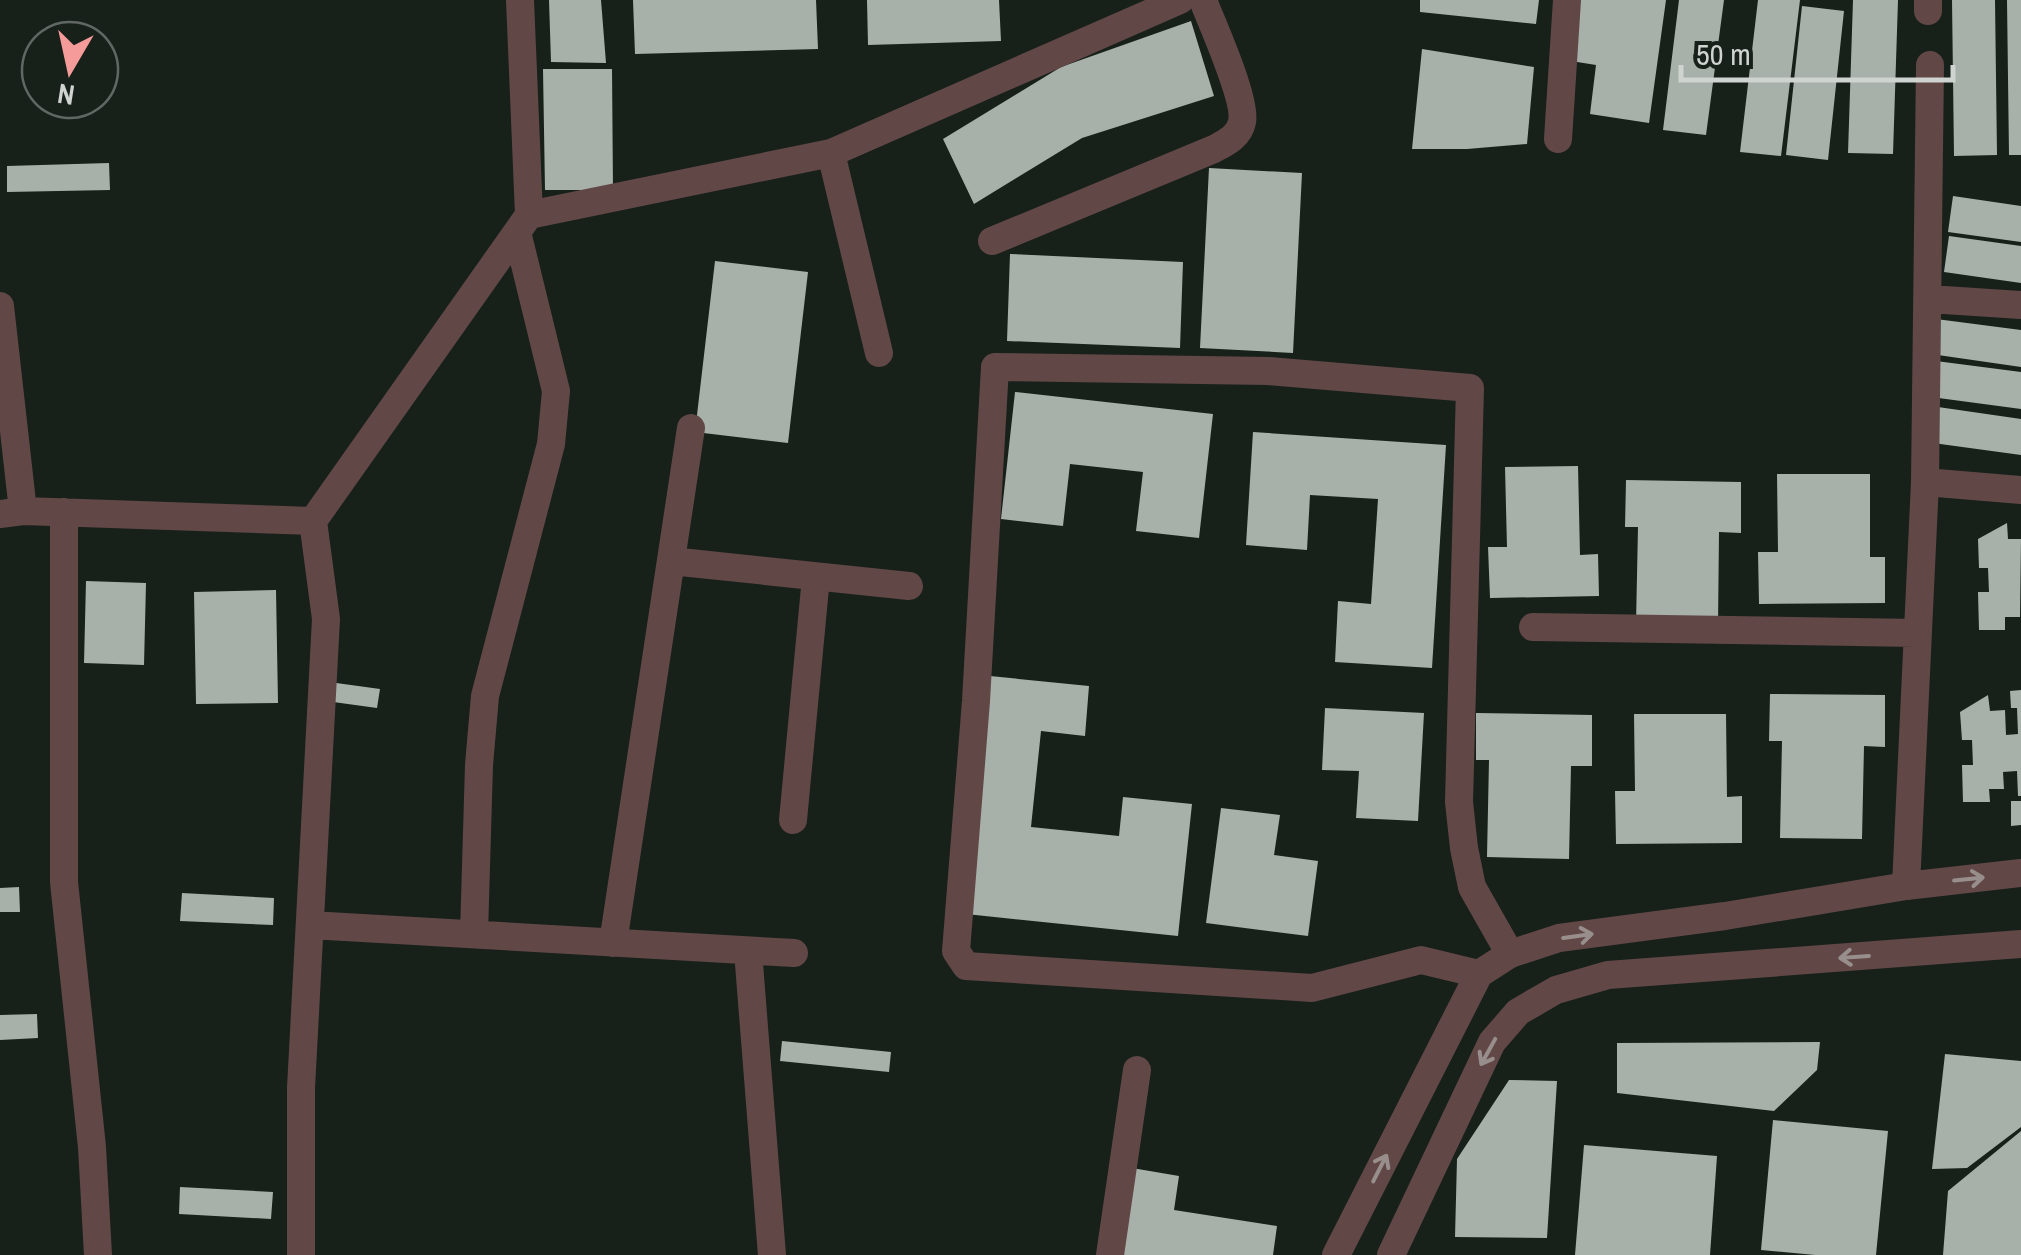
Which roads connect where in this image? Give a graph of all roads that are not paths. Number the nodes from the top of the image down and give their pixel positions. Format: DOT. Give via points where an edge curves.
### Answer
graph roads {
  1 [pos="520,0"];
  2 [pos="1180,0"];
  3 [pos="1204,0"];
  4 [pos="1567,0"];
  5 [pos="1930,65"];
  6 [pos="1558,139"];
  7 [pos="831,153"];
  8 [pos="523,224"];
  9 [pos="992,241"];
  10 [pos="1929,299"];
  11 [pos="2021,305"];
  12 [pos="0,306"];
  13 [pos="879,352"];
  14 [pos="690,428"];
  15 [pos="1925,482"];
  16 [pos="2021,490"];
  17 [pos="64,512"];
  18 [pos="11,513"];
  19 [pos="312,521"];
  20 [pos="671,561"];
  21 [pos="816,577"];
  22 [pos="908,586"];
  23 [pos="1533,628"];
  24 [pos="1918,634"];
  25 [pos="793,820"];
  26 [pos="2021,873"];
  27 [pos="1906,886"];
  28 [pos="310,924"];
  29 [pos="474,934"];
  30 [pos="613,943"];
  31 [pos="2021,944"];
  32 [pos="748,951"];
  33 [pos="794,953"];
  34 [pos="1510,954"];
  35 [pos="1479,974"];
  36 [pos="1137,1070"];
  37 [pos="98,1255"];
  38 [pos="300,1255"];
  39 [pos="772,1255"];
  40 [pos="1110,1255"];
  41 [pos="1336,1255"];
  42 [pos="1391,1255"];
  1 -- 8 [label="street"];
  2 -- 7 [label="street"];
  3 -- 9 [label="street" via="1239,97 1242,122 1234,137"];
  4 -- 6 [label="street"];
  5 -- 10 [label="street"];
  7 -- 8 [label="street"];
  7 -- 13 [label="street"];
  8 -- 19 [label="street"];
  8 -- 29 [label="street" via="556,411 484,696"];
  10 -- 11 [label="street"];
  10 -- 15 [label="street"];
  12 -- 18 [label="street"];
  14 -- 20 [label="street"];
  15 -- 16 [label="street"];
  15 -- 24 [label="street"];
  17 -- 18 [label="street"];
  17 -- 19 [label="street"];
  17 -- 37 [label="street" via="64,882"];
  19 -- 28 [label="street" via="326,619"];
  20 -- 21 [label="street"];
  20 -- 30 [label="street"];
  21 -- 22 [label="street"];
  21 -- 25 [label="street"];
  23 -- 24 [label="street"];
  24 -- 27 [label="street"];
  27 -- 26 [label="street, one-way"];
  34 -- 27 [label="street, one-way" via="1559,938"];
  28 -- 29 [label="street"];
  28 -- 38 [label="street"];
  29 -- 30 [label="street"];
  30 -- 32 [label="street"];
  31 -- 42 [label="street, one-way" via="1608,975 1556,990 1518,1012 1492,1042"];
  32 -- 33 [label="street"];
  32 -- 39 [label="street"];
  34 -- 35 [label="street"];
  34 -- 35 [label="street" via="1472,887 1459,802 1470,388 1268,371 996,367 956,951 966,966 1312,988 1421,960"];
  41 -- 35 [label="street, one-way"];
  36 -- 40 [label="street"];
}
